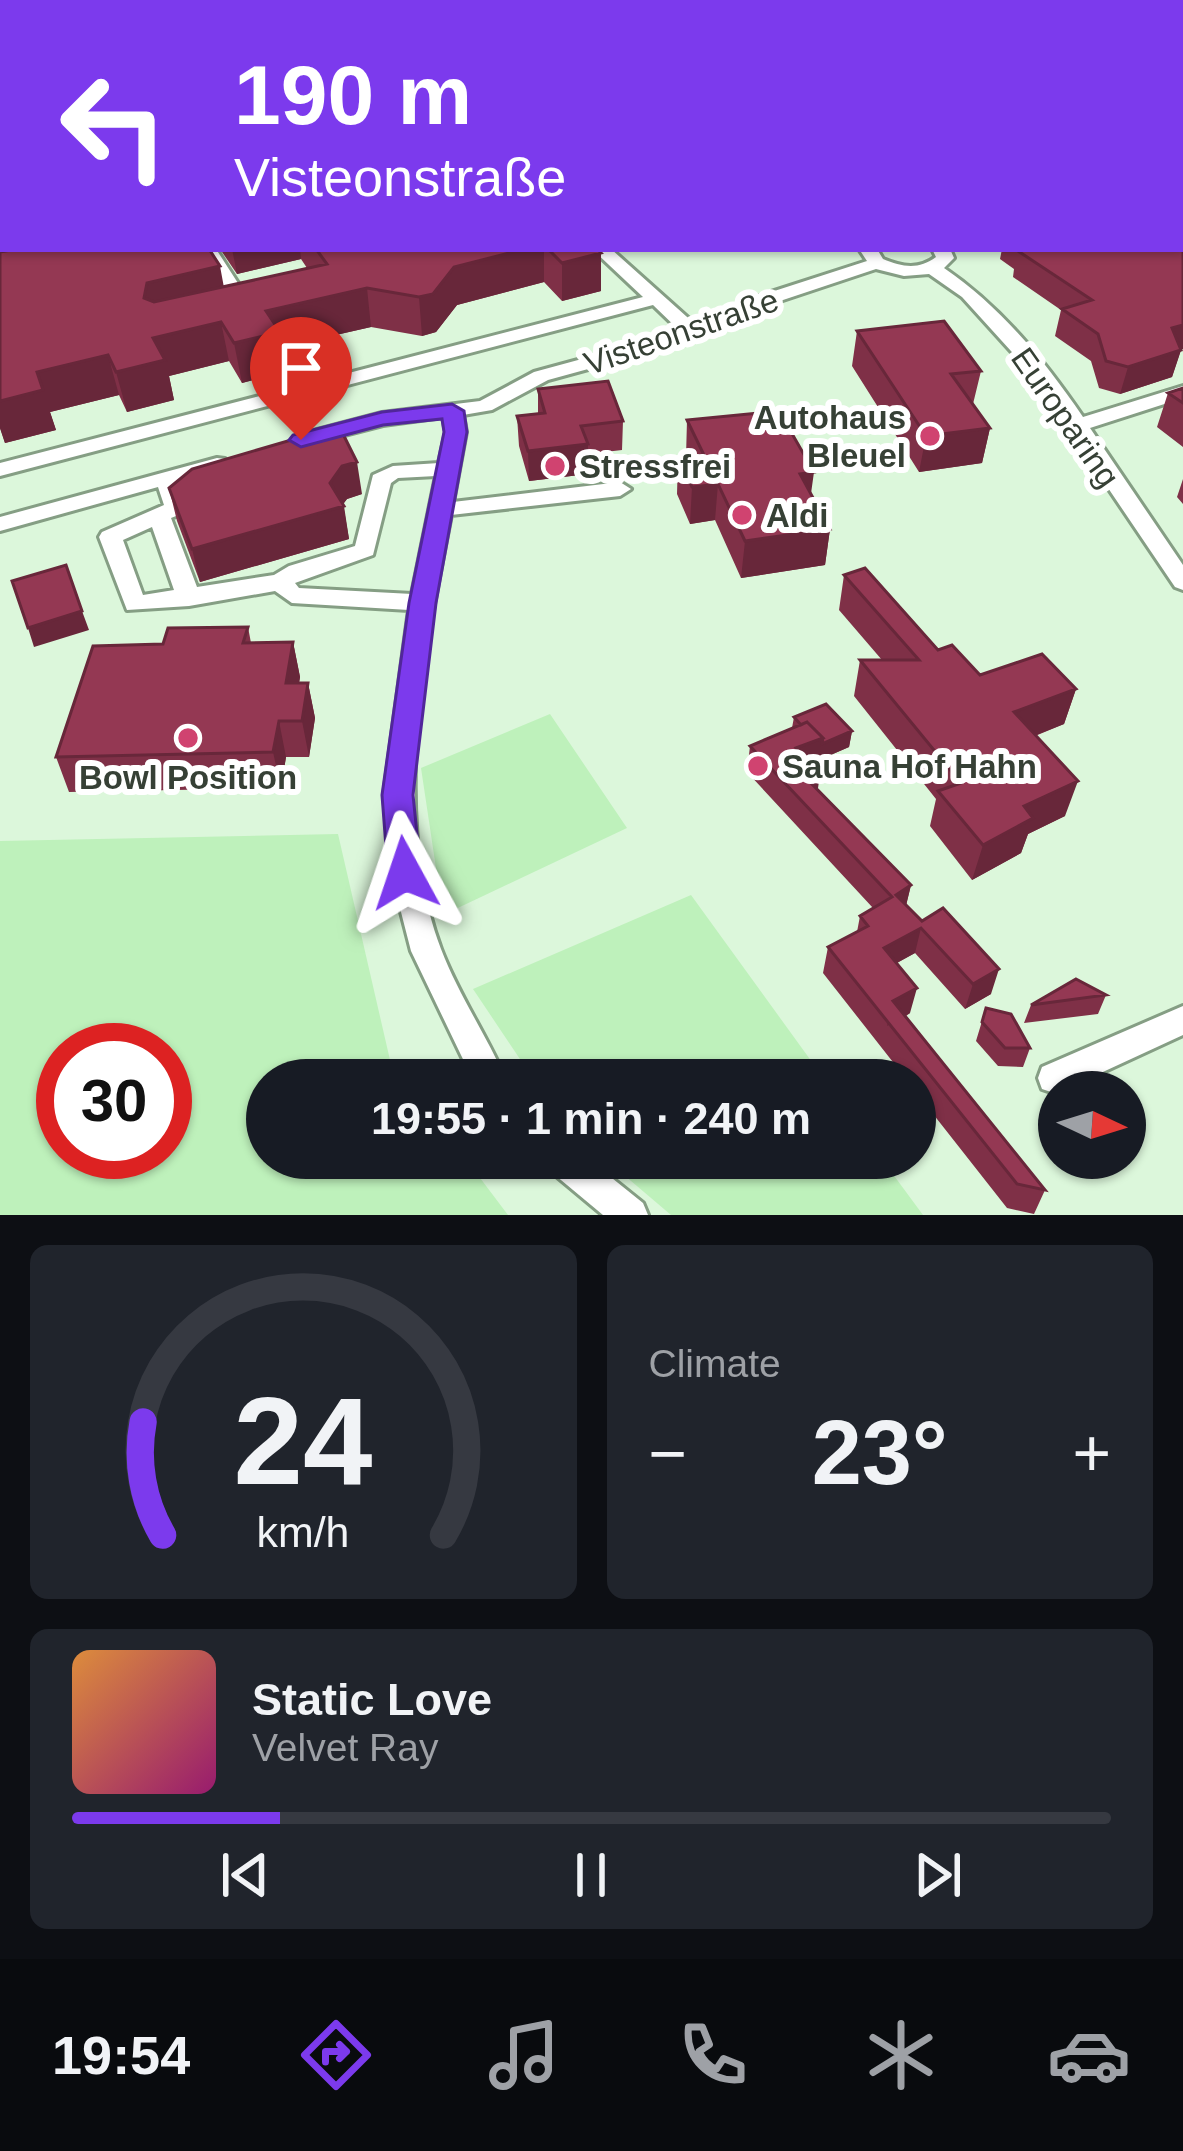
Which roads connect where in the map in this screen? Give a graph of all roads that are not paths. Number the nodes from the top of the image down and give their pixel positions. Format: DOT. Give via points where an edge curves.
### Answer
graph roads {
  1 [pos="209,252"];
  2 [pos="605,252"];
  3 [pos="872,256"];
  4 [pos="937,259"];
  5 [pos="656,299"];
  6 [pos="225,315"];
  7 [pos="694,333"];
  8 [pos="1183,392"];
  9 [pos="452,411"];
  10 [pos="1076,426"];
  11 [pos="278,446"];
  12 [pos="233,459"];
  13 [pos="447,469"];
  14 [pos="0,470"];
  15 [pos="165,478"];
  16 [pos="620,489"];
  17 [pos="439,510"];
  18 [pos="160,518"];
  19 [pos="0,524"];
  20 [pos="280,582"];
  21 [pos="1183,582"];
  22 [pos="189,598"];
  23 [pos="422,603"];
  24 [pos="1183,1020"];
  25 [pos="480,1059"];
  26 [pos="1070,1071"];
  27 [pos="586,1179"];
  28 [pos="629,1215"];
  1 -- 6 [label="street" via="245,308"];
  2 -- 5 [label="street"];
  3 -- 4 [label="street, Europaring" via="904,272"];
  3 -- 7 [label="street, Visteonstraße"];
  4 -- 10 [label="street, Europaring" via="991,311"];
  5 -- 7 [label="street"];
  5 -- 14 [label="street"];
  7 -- 9 [label="street, Visteonstraße" via="541,376 485,406"];
  8 -- 10 [label="street"];
  9 -- 11 [label="street, Visteonstraße" via="382,418"];
  9 -- 13 [label="street"];
  10 -- 21 [label="street, Europaring"];
  12 -- 15 [label="street"];
  13 -- 17 [label="street"];
  13 -- 20 [label="street" via="381,480 365,550"];
  15 -- 18 [label="street" via="176,505"];
  15 -- 19 [label="street"];
  16 -- 17 [label="street"];
  17 -- 23 [label="street"];
  18 -- 22 [label="street"];
  18 -- 22 [label="street" via="110,537 129,590 141,605"];
  20 -- 22 [label="street"];
  20 -- 23 [label="street" via="292,595"];
  23 -- 25 [label="street" via="398,795 405,873 426,951"];
  24 -- 26 [label="street"];
  27 -- 28 [label="street"];
}
